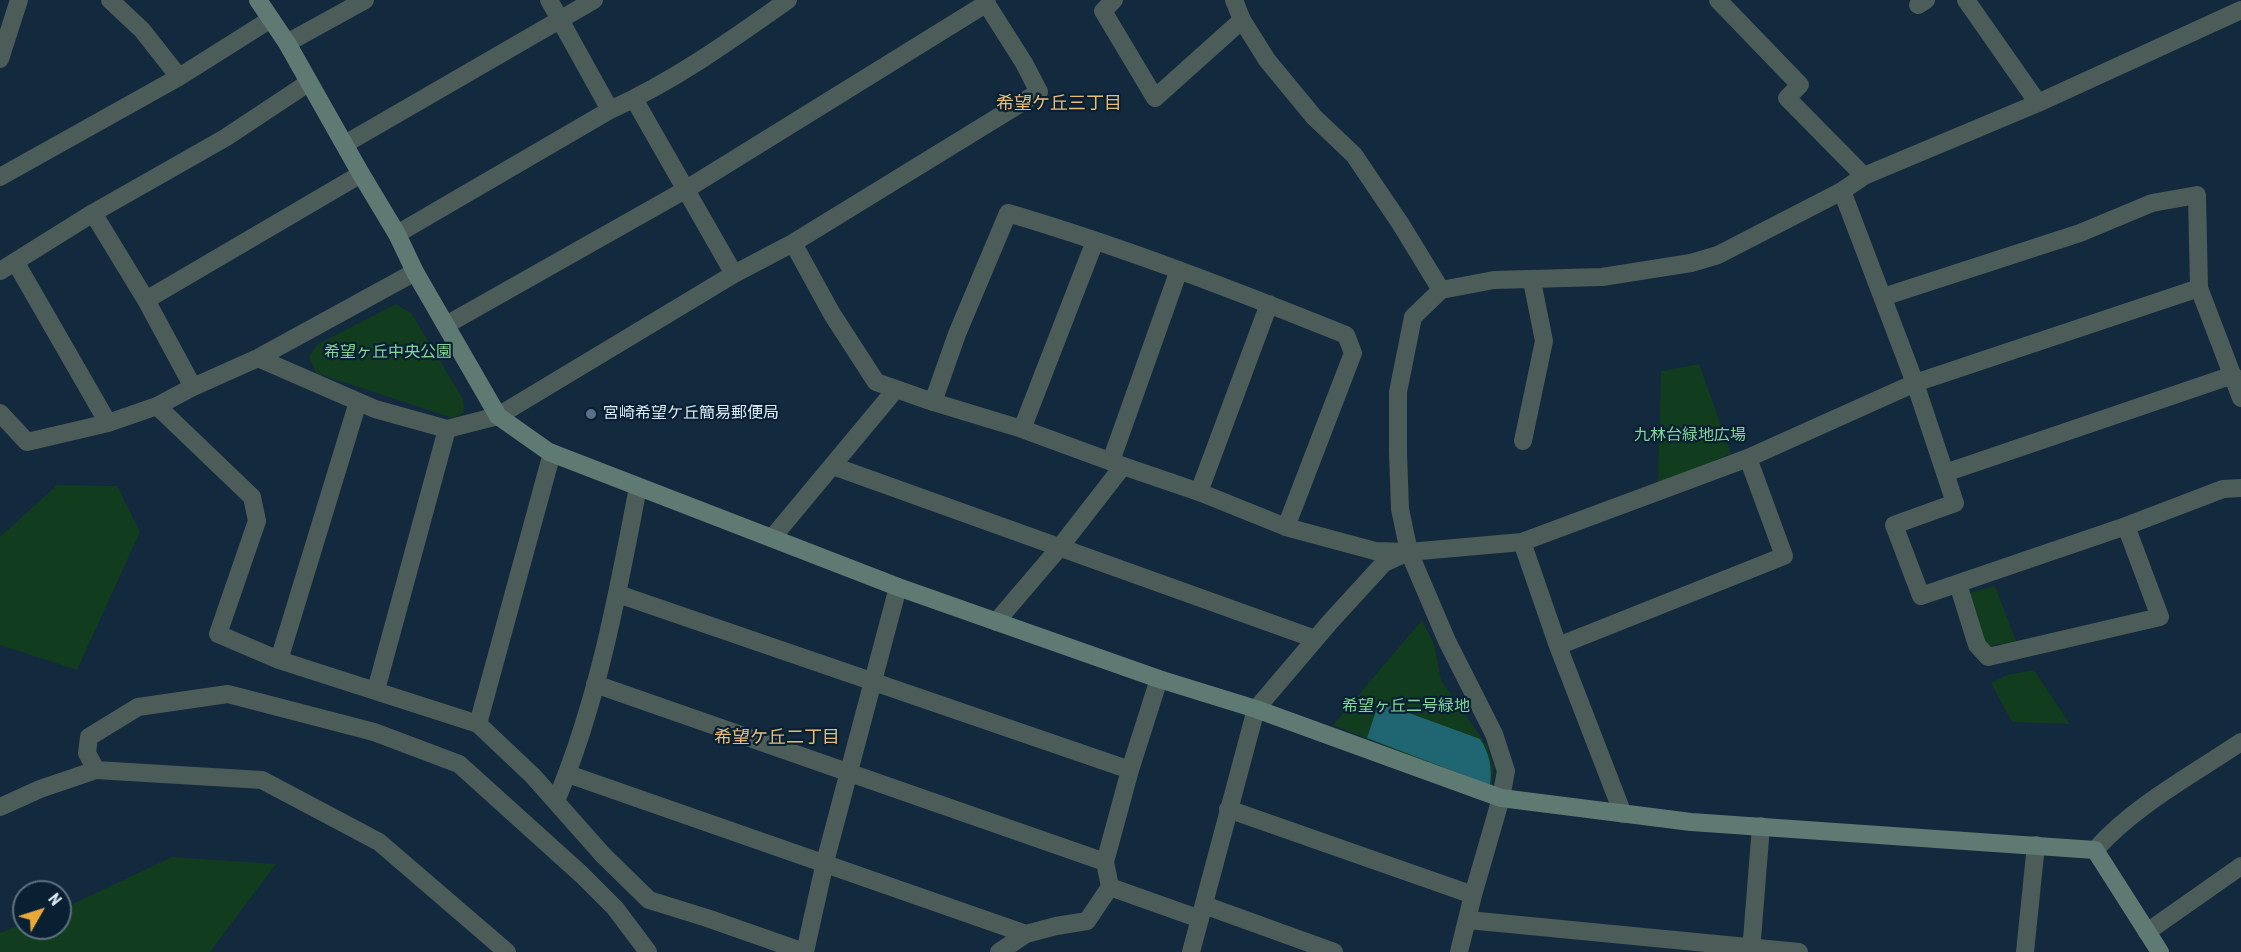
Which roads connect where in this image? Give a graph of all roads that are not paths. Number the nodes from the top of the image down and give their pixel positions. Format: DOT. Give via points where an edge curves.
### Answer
graph roads {
  1 [pos="19,0"];
  2 [pos="110,0"];
  3 [pos="258,0"];
  4 [pos="365,0"];
  5 [pos="549,0"];
  6 [pos="594,0"];
  7 [pos="788,0"];
  8 [pos="1114,0"];
  9 [pos="1234,0"];
  10 [pos="1718,0"];
  11 [pos="1966,0"];
  12 [pos="985,2"];
  13 [pos="2241,10"];
  14 [pos="271,19"];
  15 [pos="1242,20"];
  16 [pos="561,21"];
  17 [pos="287,43"];
  18 [pos="2,47"];
  19 [pos="179,77"];
  20 [pos="308,83"];
  21 [pos="634,99"];
  22 [pos="2038,103"];
  23 [pos="610,110"];
  24 [pos="345,144"];
  25 [pos="361,174"];
  26 [pos="1,175"];
  27 [pos="1864,176"];
  28 [pos="685,190"];
  29 [pos="1842,191"];
  30 [pos="93,213"];
  31 [pos="397,234"];
  32 [pos="1095,241"];
  33 [pos="793,243"];
  34 [pos="8,267"];
  35 [pos="1179,270"];
  36 [pos="415,272"];
  37 [pos="734,274"];
  38 [pos="1532,280"];
  39 [pos="2199,288"];
  40 [pos="1441,290"];
  41 [pos="1883,297"];
  42 [pos="146,300"];
  43 [pos="1269,304"];
  44 [pos="446,325"];
  45 [pos="258,358"];
  46 [pos="2233,375"];
  47 [pos="1915,383"];
  48 [pos="193,387"];
  49 [pos="896,389"];
  50 [pos="2241,398"];
  51 [pos="358,402"];
  52 [pos="933,402"];
  53 [pos="157,406"];
  54 [pos="0,413"];
  55 [pos="498,416"];
  56 [pos="108,423"];
  57 [pos="447,429"];
  58 [pos="1022,429"];
  59 [pos="1523,441"];
  60 [pos="552,453"];
  61 [pos="1748,458"];
  62 [pos="1117,464"];
  63 [pos="833,466"];
  64 [pos="1945,473"];
  65 [pos="638,487"];
  66 [pos="2241,488"];
  67 [pos="1199,492"];
  68 [pos="2126,526"];
  69 [pos="1286,527"];
  70 [pos="772,538"];
  71 [pos="1522,543"];
  72 [pos="1060,547"];
  73 [pos="1409,552"];
  74 [pos="1958,584"];
  75 [pos="898,587"];
  76 [pos="618,594"];
  77 [pos="996,622"];
  78 [pos="1315,639"];
  79 [pos="1558,646"];
  80 [pos="279,660"];
  81 [pos="1159,679"];
  82 [pos="873,683"];
  83 [pos="595,684"];
  84 [pos="376,690"];
  85 [pos="1256,709"];
  86 [pos="478,724"];
  87 [pos="2241,742"];
  88 [pos="96,770"];
  89 [pos="1130,770"];
  90 [pos="848,773"];
  91 [pos="568,774"];
  92 [pos="1501,798"];
  93 [pos="556,801"];
  94 [pos="0,807"];
  95 [pos="1228,809"];
  96 [pos="1623,814"];
  97 [pos="1761,826"];
  98 [pos="2036,845"];
  99 [pos="2095,850"];
  100 [pos="825,862"];
  101 [pos="1105,862"];
  102 [pos="2241,866"];
  103 [pos="1110,887"];
  104 [pos="1473,894"];
  105 [pos="1202,912"];
  106 [pos="1468,920"];
  107 [pos="2147,932"];
  108 [pos="1026,934"];
  109 [pos="1751,950"];
  110 [pos="507,952"];
  111 [pos="648,952"];
  112 [pos="805,952"];
  113 [pos="999,952"];
  114 [pos="1191,952"];
  115 [pos="1334,952"];
  116 [pos="1459,952"];
  117 [pos="1799,952"];
  118 [pos="2025,952"];
  119 [pos="2160,952"];
  1 -- 18 [label="street"];
  2 -- 19 [label="street" via="142,30"];
  3 -- 14 [label="street"];
  4 -- 17 [label="street"];
  5 -- 16 [label="street"];
  6 -- 16 [label="street"];
  7 -- 21 [label="street" via="706,58"];
  8 -- 15 [label="street" via="1103,11 1155,98"];
  9 -- 15 [label="street"];
  10 -- 27 [label="street" via="1800,85 1787,98"];
  11 -- 22 [label="street"];
  12 -- 28 [label="street"];
  12 -- 33 [label="street" via="1039,92"];
  13 -- 22 [label="street"];
  14 -- 17 [label="street"];
  14 -- 19 [label="street"];
  15 -- 40 [label="street" via="1267,60 1314,117 1354,155"];
  16 -- 23 [label="street"];
  16 -- 24 [label="street"];
  17 -- 20 [label="street"];
  19 -- 26 [label="street"];
  20 -- 24 [label="street"];
  20 -- 30 [label="street" via="225,138"];
  21 -- 23 [label="street"];
  21 -- 28 [label="street"];
  22 -- 27 [label="street"];
  23 -- 31 [label="street"];
  24 -- 25 [label="street"];
  25 -- 31 [label="street"];
  25 -- 42 [label="street"];
  27 -- 29 [label="street"];
  28 -- 37 [label="street"];
  28 -- 44 [label="street"];
  29 -- 38 [label="street" via="1718,255 1691,263 1602,277"];
  29 -- 41 [label="street"];
  30 -- 34 [label="street"];
  30 -- 42 [label="street"];
  31 -- 36 [label="street"];
  32 -- 35 [label="street"];
  32 -- 52 [label="street" via="1008,213"];
  32 -- 58 [label="street"];
  33 -- 37 [label="street"];
  33 -- 49 [label="street" via="876,382"];
  34 -- 56 [label="street"];
  35 -- 43 [label="street"];
  35 -- 62 [label="street"];
  36 -- 44 [label="street"];
  36 -- 45 [label="street"];
  37 -- 55 [label="street"];
  38 -- 40 [label="street" via="1494,280"];
  38 -- 59 [label="street" via="1544,341"];
  39 -- 41 [label="street" via="2197,195 2152,203 2080,233"];
  39 -- 46 [label="street"];
  39 -- 47 [label="street"];
  40 -- 73 [label="street" via="1413,317 1398,392 1400,509"];
  41 -- 47 [label="street"];
  42 -- 48 [label="street"];
  43 -- 67 [label="street"];
  43 -- 69 [label="street" via="1346,334 1353,353"];
  44 -- 55 [label="street"];
  45 -- 48 [label="street"];
  45 -- 51 [label="street"];
  46 -- 50 [label="street"];
  46 -- 64 [label="street"];
  47 -- 61 [label="street"];
  47 -- 64 [label="street"];
  48 -- 53 [label="street"];
  49 -- 52 [label="street"];
  49 -- 63 [label="street"];
  51 -- 57 [label="street"];
  51 -- 80 [label="street"];
  52 -- 58 [label="street"];
  53 -- 56 [label="street"];
  53 -- 80 [label="street" via="252,498 257,521 218,634"];
  54 -- 56 [label="street" via="27,442"];
  55 -- 57 [label="street"];
  55 -- 60 [label="street"];
  57 -- 84 [label="street"];
  58 -- 62 [label="street"];
  60 -- 65 [label="street"];
  60 -- 86 [label="street"];
  61 -- 71 [label="street"];
  61 -- 79 [label="street" via="1784,556"];
  62 -- 67 [label="street"];
  62 -- 72 [label="street"];
  63 -- 70 [label="street"];
  63 -- 72 [label="street"];
  64 -- 74 [label="street" via="1955,503 1894,525 1921,596"];
  65 -- 70 [label="street"];
  65 -- 76 [label="street"];
  66 -- 68 [label="street" via="2223,489"];
  67 -- 69 [label="street"];
  68 -- 74 [label="street"];
  68 -- 74 [label="street" via="2160,617 1988,657 1977,645"];
  69 -- 73 [label="street" via="1375,551"];
  70 -- 75 [label="street"];
  71 -- 73 [label="street"];
  71 -- 79 [label="street"];
  72 -- 77 [label="street"];
  72 -- 78 [label="street"];
  73 -- 78 [label="street" via="1384,563"];
  73 -- 92 [label="street" via="1447,641 1494,734 1506,771"];
  75 -- 77 [label="street"];
  75 -- 82 [label="street"];
  76 -- 82 [label="street"];
  76 -- 83 [label="street"];
  77 -- 81 [label="street"];
  78 -- 85 [label="street"];
  79 -- 96 [label="street"];
  80 -- 84 [label="street"];
  81 -- 85 [label="street"];
  81 -- 89 [label="street"];
  82 -- 89 [label="street"];
  82 -- 90 [label="street"];
  83 -- 90 [label="street"];
  83 -- 91 [label="street"];
  84 -- 86 [label="street"];
  85 -- 92 [label="street"];
  85 -- 95 [label="street"];
  86 -- 93 [label="street"];
  87 -- 99 [label="street" via="2138,811"];
  88 -- 94 [label="street"];
  88 -- 110 [label="street" via="262,780 379,842"];
  88 -- 111 [label="street" via="87,753 89,737 138,707 228,694 374,732 459,764 582,875 615,908"];
  89 -- 101 [label="street"];
  90 -- 100 [label="street"];
  90 -- 101 [label="street"];
  91 -- 93 [label="street"];
  91 -- 100 [label="street"];
  92 -- 96 [label="street"];
  92 -- 104 [label="street"];
  93 -- 112 [label="street" via="649,900"];
  95 -- 104 [label="street"];
  95 -- 105 [label="street"];
  96 -- 97 [label="street"];
  97 -- 98 [label="street"];
  97 -- 109 [label="street"];
  98 -- 99 [label="street"];
  98 -- 118 [label="street"];
  99 -- 107 [label="street"];
  100 -- 108 [label="street"];
  100 -- 112 [label="street"];
  101 -- 103 [label="street"];
  102 -- 107 [label="street"];
  103 -- 105 [label="street"];
  103 -- 108 [label="street" via="1087,921"];
  104 -- 106 [label="street"];
  105 -- 114 [label="street"];
  105 -- 115 [label="street"];
  106 -- 109 [label="street"];
  106 -- 116 [label="street"];
  107 -- 119 [label="street"];
  108 -- 113 [label="street"];
  109 -- 117 [label="street"];
}
